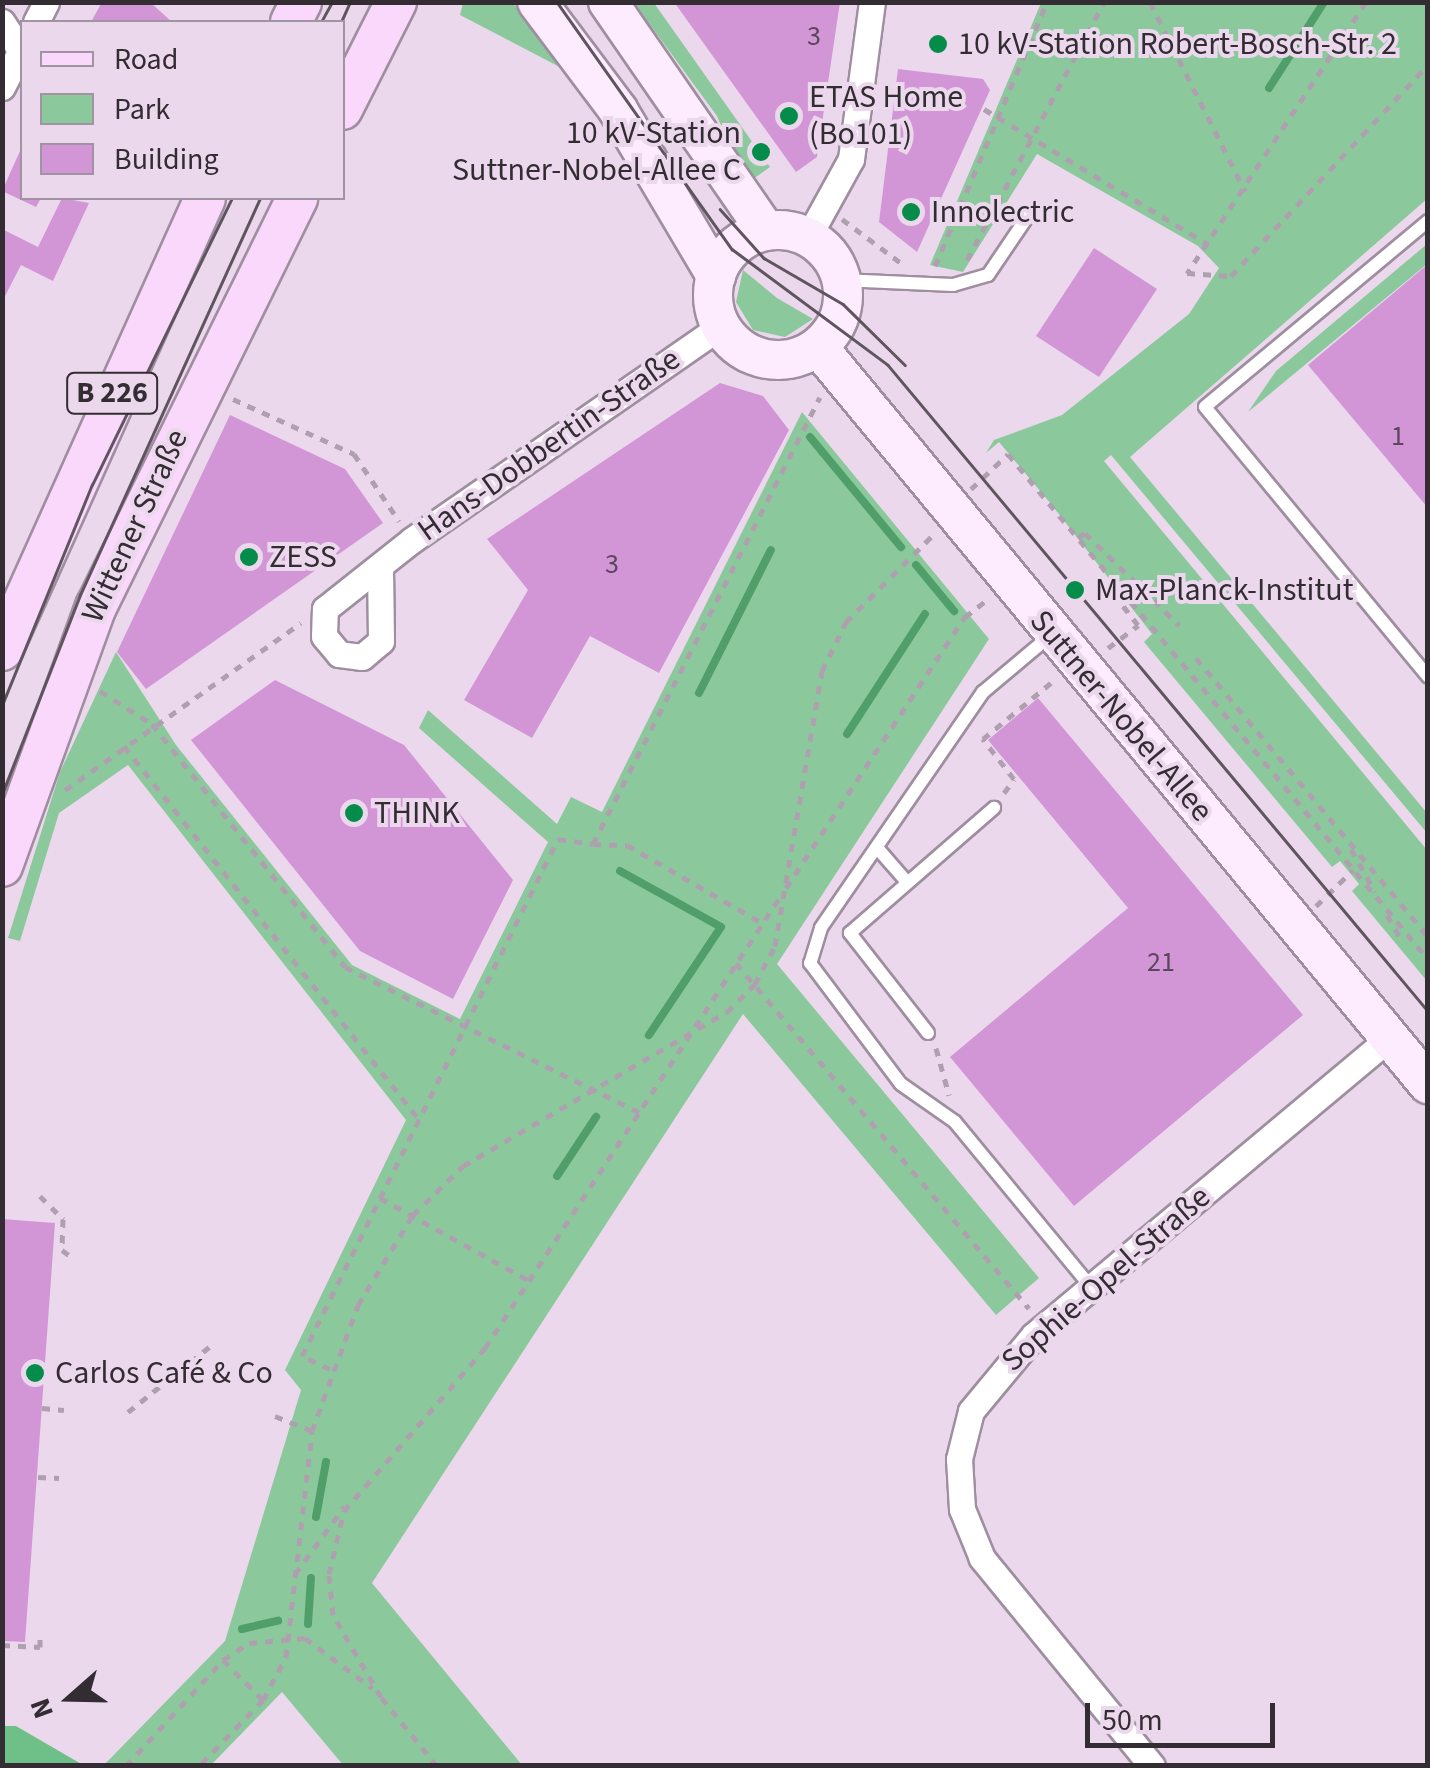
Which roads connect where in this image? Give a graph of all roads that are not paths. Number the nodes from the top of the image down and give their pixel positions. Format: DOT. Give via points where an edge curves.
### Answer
graph roads {
  1 [pos="396,2"];
  2 [pos="536,2"];
  3 [pos="608,2"];
  4 [pos="872,2"];
  5 [pos="2,22"];
  6 [pos="20,46"];
  7 [pos="20,53"];
  8 [pos="2,87"];
  9 [pos="345,102"];
  10 [pos="204,200"];
  11 [pos="296,200"];
  12 [pos="1028,216"];
  13 [pos="1428,221"];
  14 [pos="817,222"];
  15 [pos="766,231"];
  16 [pos="716,276"];
  17 [pos="842,280"];
  18 [pos="721,326"];
  19 [pos="827,357"];
  20 [pos="380,568"];
  21 [pos="2,650"];
  22 [pos="1071,655"];
  23 [pos="1428,677"];
  24 [pos="994,808"];
  25 [pos="879,850"];
  26 [pos="2,866"];
  27 [pos="906,882"];
  28 [pos="928,1034"];
  29 [pos="1388,1038"];
  30 [pos="1428,1084"];
  31 [pos="1091,1288"];
  32 [pos="1152,1766"];
  1 -- 9 [label="main road"];
  2 -- 16 [label="street" via="618,110"];
  3 -- 15 [label="street"];
  4 -- 14 [label="street" via="851,160"];
  5 -- 6 [label="street"];
  7 -- 8 [label="street"];
  10 -- 21 [label="main road, B 226"];
  11 -- 26 [label="main road, Wittener Straße / B 226" via="76,654"];
  12 -- 17 [label="lane" via="988,275 953,285"];
  13 -- 23 [label="lane" via="1205,407"];
  14 -- 15 [label="street"];
  14 -- 17 [label="street"];
  15 -- 16 [label="street" via="732,249"];
  16 -- 18 [label="street"];
  17 -- 19 [label="street"];
  18 -- 19 [label="street" via="760,358"];
  18 -- 20 [label="street, Hans-Dobbertin-Straße"];
  19 -- 22 [label="street, Suttner-Nobel-Allee"];
  20 -- 20 [label="street, Hans-Dobbertin-Straße" via="386,620 381,640 362,657 339,654 324,636 326,609"];
  22 -- 25 [label="lane" via="983,692"];
  22 -- 29 [label="street, Suttner-Nobel-Allee"];
  24 -- 27 [label="lane"];
  25 -- 27 [label="lane"];
  25 -- 31 [label="lane" via="821,928 810,964 900,1084 955,1122"];
  27 -- 28 [label="lane" via="856,923 852,946"];
  29 -- 30 [label="street, Suttner-Nobel-Allee"];
  29 -- 31 [label="street, Sophie-Opel-Straße"];
  31 -- 32 [label="street, Sophie-Opel-Straße" via="1044,1327 972,1411 958,1458 962,1508 1009,1595"];
}
